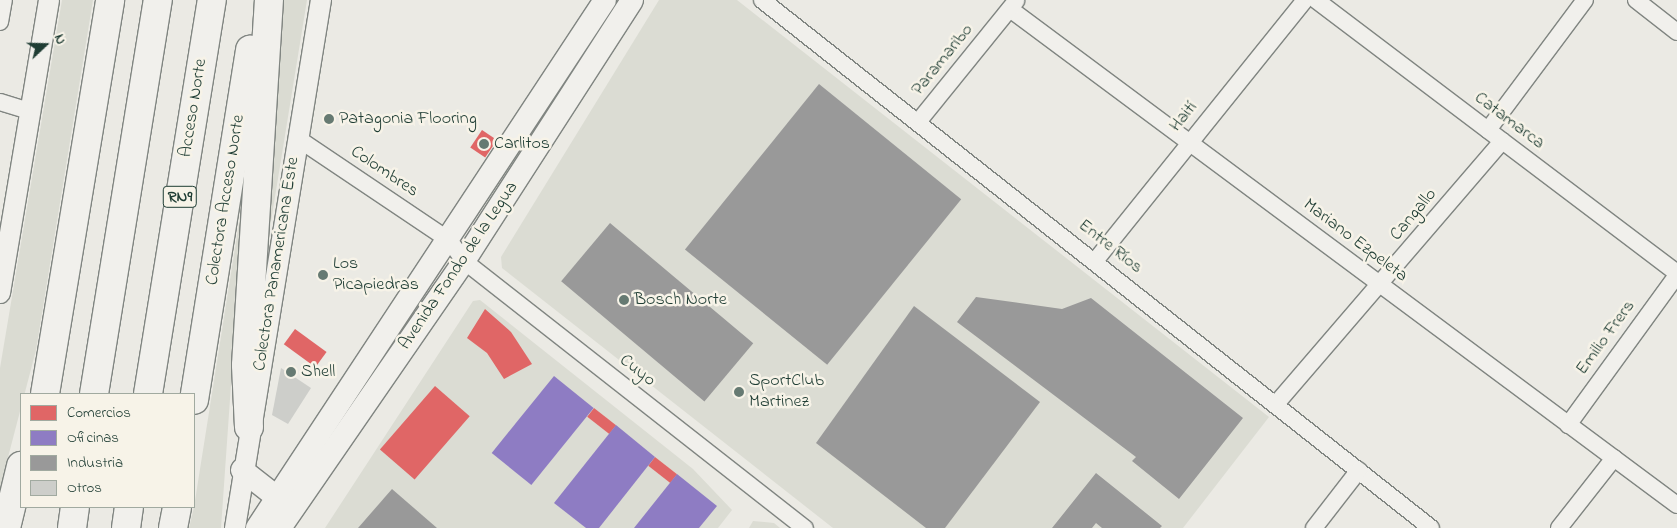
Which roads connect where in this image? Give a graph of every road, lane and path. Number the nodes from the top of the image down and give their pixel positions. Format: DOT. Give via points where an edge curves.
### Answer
graph roads {
  1 [pos="4,0"];
  2 [pos="48,0"];
  3 [pos="110,0"];
  4 [pos="158,0"];
  5 [pos="212,0"];
  6 [pos="258,0"];
  7 [pos="269,0"];
  8 [pos="321,0"];
  9 [pos="605,0"];
  10 [pos="632,0"];
  11 [pos="762,0"];
  12 [pos="1305,0"];
  13 [pos="1316,0"];
  14 [pos="1585,0"];
  15 [pos="1636,0"];
  16 [pos="1013,4"];
  17 [pos="0,22"];
  18 [pos="1677,32"];
  19 [pos="0,102"];
  20 [pos="30,111"];
  21 [pos="918,122"];
  22 [pos="1488,130"];
  23 [pos="297,138"];
  24 [pos="1502,141"];
  25 [pos="1190,142"];
  26 [pos="449,240"];
  27 [pos="1095,260"];
  28 [pos="464,261"];
  29 [pos="1677,274"];
  30 [pos="1382,286"];
  31 [pos="0,293"];
  32 [pos="55,332"];
  33 [pos="40,393"];
  34 [pos="45,393"];
  35 [pos="94,393"];
  36 [pos="148,393"];
  37 [pos="195,394"];
  38 [pos="1276,404"];
  39 [pos="1568,424"];
  40 [pos="249,427"];
  41 [pos="1614,458"];
  42 [pos="20,470"];
  43 [pos="242,470"];
  44 [pos="1359,470"];
  45 [pos="284,504"];
  46 [pos="1677,505"];
  47 [pos="27,508"];
  48 [pos="75,508"];
  49 [pos="129,508"];
  50 [pos="176,508"];
  51 [pos="6,528"];
  52 [pos="24,528"];
  53 [pos="72,528"];
  54 [pos="126,528"];
  55 [pos="173,528"];
  56 [pos="235,528"];
  57 [pos="257,528"];
  58 [pos="280,528"];
  59 [pos="805,528"];
  60 [pos="1314,528"];
  61 [pos="1431,528"];
  62 [pos="1559,528"];
  1 -- 17 [label="street"];
  2 -- 20 [label="street"];
  3 -- 32 [label="highway"];
  4 -- 35 [label="highway"];
  5 -- 36 [label="highway, Acceso Norte / RN9"];
  6 -- 37 [label="highway, Colectora Acceso Norte"];
  7 -- 40 [label="highway" via="246,365"];
  8 -- 23 [label="street, Colectora Panamericana Este"];
  9 -- 26 [label="main road, Avenida Fondo de la Legua"];
  10 -- 28 [label="main road, Avenida Fondo de la Legua"];
  11 -- 21 [label="street, Entre Ríos"];
  12 -- 25 [label="street, Haití"];
  13 -- 22 [label="street, Catamarca"];
  14 -- 22 [label="street"];
  15 -- 18 [label="street"];
  16 -- 21 [label="street, Paramaribo"];
  16 -- 25 [label="street, Mariano Ezpeleta"];
  19 -- 20 [label="street"];
  20 -- 31 [label="street"];
  21 -- 27 [label="street, Entre Ríos"];
  22 -- 24 [label="street, Catamarca"];
  23 -- 26 [label="street, Colombres"];
  23 -- 40 [label="street, Colectora Panamericana Este"];
  24 -- 29 [label="street, Catamarca"];
  24 -- 30 [label="street, Cangallo"];
  25 -- 27 [label="street, Haití"];
  25 -- 30 [label="street, Mariano Ezpeleta"];
  26 -- 28 [label="street, Cuyo"];
  26 -- 45 [label="main road, Avenida Fondo de la Legua"];
  27 -- 38 [label="street, Entre Ríos"];
  28 -- 45 [label="main road, Avenida Fondo de la Legua"];
  28 -- 59 [label="street, Cuyo"];
  29 -- 39 [label="street, Emilio Frers"];
  30 -- 38 [label="street, Cangallo"];
  30 -- 39 [label="street, Mariano Ezpeleta"];
  32 -- 33 [label="highway"];
  32 -- 34 [label="highway"];
  38 -- 44 [label="street, Entre Ríos"];
  39 -- 41 [label="street, Mariano Ezpeleta"];
  40 -- 43 [label="street, Colectora Panamericana Este"];
  41 -- 46 [label="street, Mariano Ezpeleta"];
  41 -- 62 [label="street"];
  42 -- 51 [label="highway"];
  43 -- 45 [label="main road"];
  43 -- 56 [label="street, Colectora Panamericana Este"];
  44 -- 60 [label="street"];
  44 -- 61 [label="street, Entre Ríos"];
  45 -- 57 [label="main road, Avenida Fondo de la Legua"];
  45 -- 58 [label="main road, Avenida Fondo de la Legua"];
  47 -- 52 [label="highway"];
  48 -- 53 [label="highway"];
  49 -- 54 [label="highway"];
  50 -- 55 [label="highway"];
}
